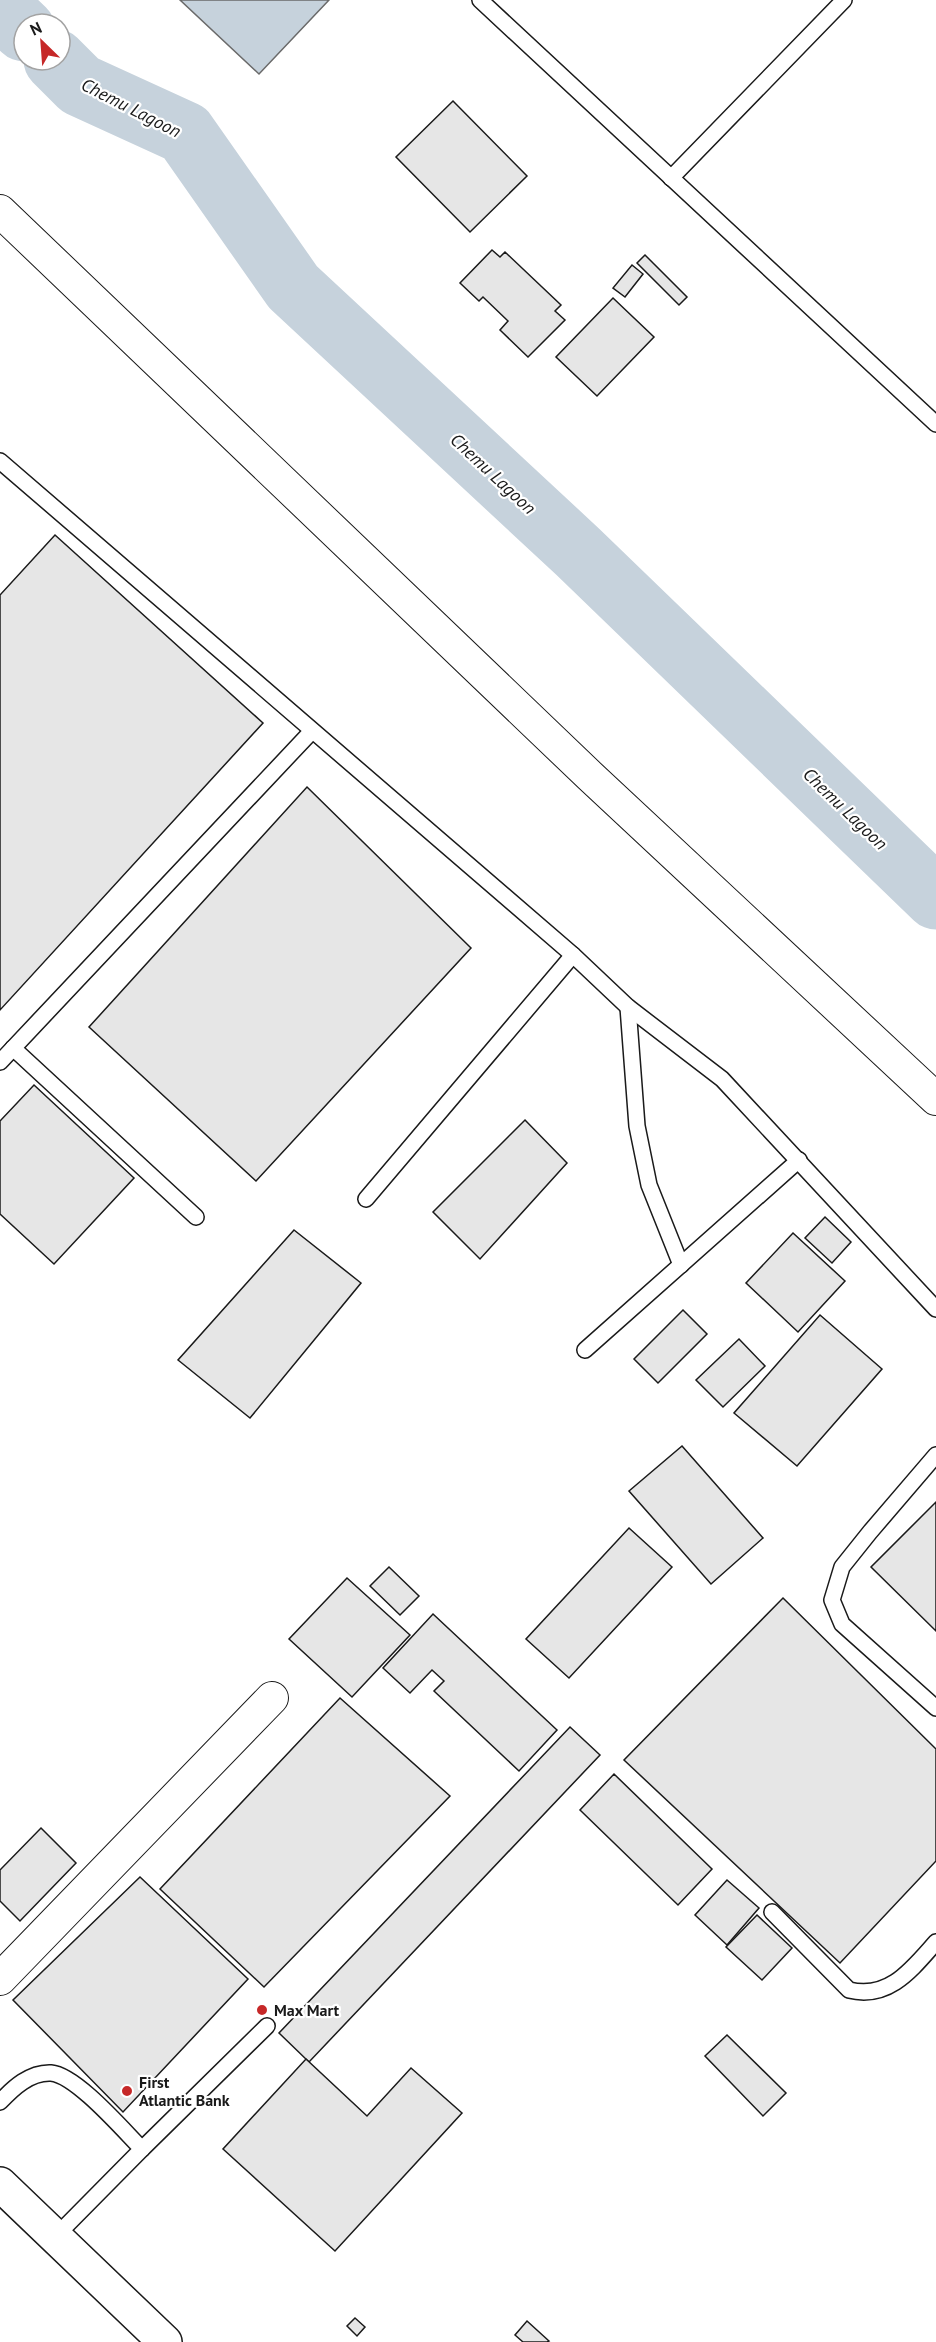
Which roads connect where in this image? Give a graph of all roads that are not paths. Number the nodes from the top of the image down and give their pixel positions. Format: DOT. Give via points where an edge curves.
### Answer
graph roads {
  1 [pos="480,0"];
  2 [pos="844,0"];
  3 [pos="671,178"];
  4 [pos="0,211"];
  5 [pos="936,424"];
  6 [pos="0,461"];
  7 [pos="312,731"];
  8 [pos="573,955"];
  9 [pos="628,1007"];
  10 [pos="13,1048"];
  11 [pos="0,1062"];
  12 [pos="936,1099"];
  13 [pos="799,1160"];
  14 [pos="366,1199"];
  15 [pos="196,1217"];
  16 [pos="681,1265"];
  17 [pos="936,1309"];
  18 [pos="585,1350"];
  19 [pos="936,1455"];
  20 [pos="272,1698"];
  21 [pos="936,1708"];
  22 [pos="772,1912"];
  23 [pos="936,1942"];
  24 [pos="0,1979"];
  25 [pos="267,2026"];
  26 [pos="0,2102"];
  27 [pos="142,2149"];
  28 [pos="0,2184"];
  29 [pos="56,2236"];
  30 [pos="165,2342"];
  1 -- 3 [label="lane"];
  2 -- 3 [label="lane"];
  3 -- 5 [label="lane"];
  4 -- 12 [label="street" via="581,768"];
  6 -- 7 [label="lane"];
  7 -- 8 [label="lane"];
  7 -- 10 [label="lane"];
  8 -- 9 [label="lane"];
  8 -- 14 [label="lane"];
  9 -- 13 [label="lane" via="722,1079"];
  9 -- 16 [label="lane" via="637,1126 649,1185"];
  10 -- 11 [label="lane"];
  10 -- 15 [label="lane"];
  13 -- 16 [label="lane"];
  13 -- 17 [label="lane"];
  16 -- 18 [label="lane"];
  19 -- 21 [label="lane" via="842,1567 832,1600 842,1624"];
  20 -- 24 [label="street"];
  22 -- 23 [label="lane" via="849,1990 864,1994 886,1988 911,1970"];
  25 -- 27 [label="lane"];
  26 -- 27 [label="lane" via="33,2076 52,2073 76,2083"];
  27 -- 29 [label="lane"];
  28 -- 29 [label="street"];
  29 -- 30 [label="street"];
}
